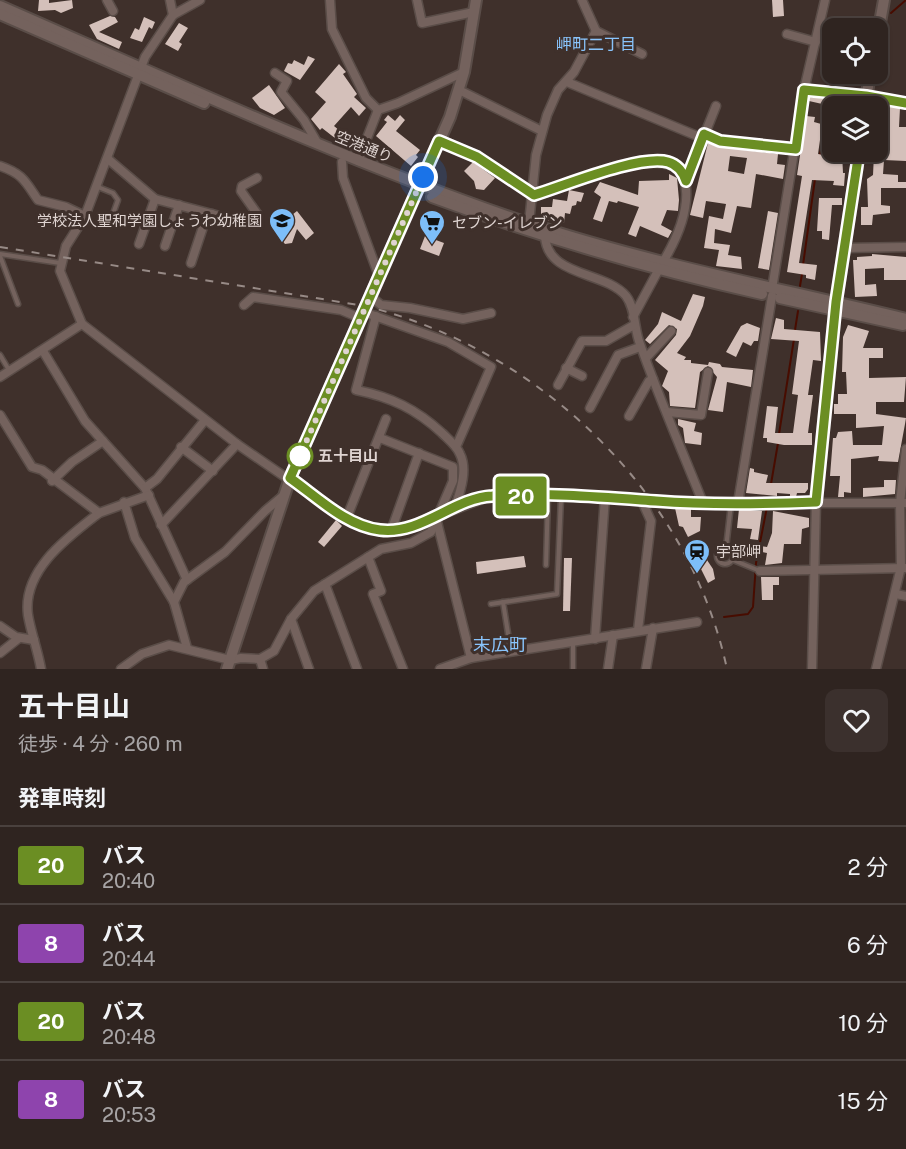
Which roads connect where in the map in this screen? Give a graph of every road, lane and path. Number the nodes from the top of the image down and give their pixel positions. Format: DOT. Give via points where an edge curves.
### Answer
graph roads {
  1 [pos="106,0"];
  2 [pos="170,0"];
  3 [pos="200,0"];
  4 [pos="330,0"];
  5 [pos="417,0"];
  6 [pos="476,0"];
  7 [pos="582,0"];
  8 [pos="825,0"];
  9 [pos="884,0"];
  10 [pos="0,6"];
  11 [pos="112,11"];
  12 [pos="474,12"];
  13 [pos="0,14"];
  14 [pos="173,15"];
  15 [pos="881,18"];
  16 [pos="596,31"];
  17 [pos="787,34"];
  18 [pos="816,42"];
  19 [pos="642,54"];
  20 [pos="139,71"];
  21 [pos="464,72"];
  22 [pos="275,73"];
  23 [pos="567,82"];
  24 [pos="459,90"];
  25 [pos="804,90"];
  26 [pos="838,96"];
  27 [pos="888,102"];
  28 [pos="906,103"];
  29 [pos="716,106"];
  30 [pos="378,110"];
  31 [pos="542,131"];
  32 [pos="703,136"];
  33 [pos="439,141"];
  34 [pos="318,144"];
  35 [pos="796,149"];
  36 [pos="108,159"];
  37 [pos="342,162"];
  38 [pos="358,162"];
  39 [pos="858,162"];
  40 [pos="0,166"];
  41 [pos="257,178"];
  42 [pos="686,181"];
  43 [pos="97,187"];
  44 [pos="418,188"];
  45 [pos="534,195"];
  46 [pos="155,199"];
  47 [pos="179,205"];
  48 [pos="212,214"];
  49 [pos="85,216"];
  50 [pos="529,223"];
  51 [pos="109,225"];
  52 [pos="545,236"];
  53 [pos="139,244"];
  54 [pos="165,246"];
  55 [pos="906,247"];
  56 [pos="845,248"];
  57 [pos="0,255"];
  58 [pos="61,263"];
  59 [pos="191,263"];
  60 [pos="661,266"];
  61 [pos="379,276"];
  62 [pos="772,292"];
  63 [pos="370,296"];
  64 [pos="18,304"];
  65 [pos="244,305"];
  66 [pos="836,306"];
  67 [pos="491,313"];
  68 [pos="362,315"];
  69 [pos="376,316"];
  70 [pos="906,319"];
  71 [pos="634,321"];
  72 [pos="81,324"];
  73 [pos="906,326"];
  74 [pos="671,331"];
  75 [pos="640,347"];
  76 [pos="43,351"];
  77 [pos="0,355"];
  78 [pos="646,358"];
  79 [pos="566,368"];
  80 [pos="9,371"];
  81 [pos="708,372"];
  82 [pos="582,376"];
  83 [pos="0,377"];
  84 [pos="653,379"];
  85 [pos="558,385"];
  86 [pos="590,408"];
  87 [pos="667,412"];
  88 [pos="0,415"];
  89 [pos="628,416"];
  90 [pos="386,419"];
  91 [pos="205,420"];
  92 [pos="380,438"];
  93 [pos="103,441"];
  94 [pos="237,444"];
  95 [pos="181,447"];
  96 [pos="456,447"];
  97 [pos="906,449"];
  98 [pos="418,453"];
  99 [pos="213,471"];
  100 [pos="290,478"];
  101 [pos="52,480"];
  102 [pos="147,492"];
  103 [pos="284,495"];
  104 [pos="548,496"];
  105 [pos="561,496"];
  106 [pos="605,497"];
  107 [pos="641,499"];
  108 [pos="124,502"];
  109 [pos="816,502"];
  110 [pos="703,503"];
  111 [pos="734,503"];
  112 [pos="903,503"];
  113 [pos="455,508"];
  114 [pos="99,513"];
  115 [pos="347,518"];
  116 [pos="439,519"];
  117 [pos="161,525"];
  118 [pos="391,531"];
  119 [pos="726,548"];
  120 [pos="368,557"];
  121 [pos="733,560"];
  122 [pos="546,565"];
  123 [pos="904,567"];
  124 [pos="814,570"];
  125 [pos="760,571"];
  126 [pos="187,580"];
  127 [pos="325,584"];
  128 [pos="896,594"];
  129 [pos="906,596"];
  130 [pos="174,602"];
  131 [pos="503,602"];
  132 [pos="491,603"];
  133 [pos="291,619"];
  134 [pos="697,622"];
  135 [pos="0,626"];
  136 [pos="653,628"];
  137 [pos="638,630"];
  138 [pos="613,635"];
  139 [pos="19,638"];
  140 [pos="595,639"];
  141 [pos="34,640"];
  142 [pos="573,642"];
  143 [pos="187,648"];
  144 [pos="0,653"];
  145 [pos="511,653"];
  146 [pos="471,658"];
  147 [pos="260,659"];
  148 [pos="228,665"];
  149 [pos="445,668"];
  150 [pos="42,669"];
  151 [pos="121,669"];
  152 [pos="263,669"];
  153 [pos="309,669"];
  154 [pos="357,669"];
  155 [pos="403,669"];
  156 [pos="573,669"];
  157 [pos="608,669"];
  158 [pos="646,669"];
  159 [pos="812,669"];
  160 [pos="876,669"];
  1 -- 11 [label="street"];
  2 -- 14 [label="street"];
  3 -- 14 [label="street"];
  4 -- 30 [label="street" via="332,29 363,93"];
  5 -- 12 [label="street" via="422,23"];
  6 -- 12 [label="street"];
  7 -- 16 [label="street"];
  8 -- 18 [label="street"];
  9 -- 15 [label="street"];
  10 -- 20 [label="street, 空港通り"];
  12 -- 21 [label="street"];
  13 -- 20 [label="street, 空港通り"];
  14 -- 20 [label="street"];
  16 -- 19 [label="street"];
  16 -- 23 [label="street"];
  17 -- 18 [label="street"];
  18 -- 25 [label="street"];
  20 -- 34 [label="street, 空港通り"];
  20 -- 36 [label="street"];
  20 -- 37 [label="street, 空港通り"];
  21 -- 24 [label="street"];
  21 -- 30 [label="street"];
  22 -- 34 [label="street" via="287,81 281,93"];
  23 -- 31 [label="street" via="554,98"];
  23 -- 32 [label="street"];
  24 -- 31 [label="street"];
  24 -- 33 [label="street"];
  25 -- 26 [label="street"];
  25 -- 35 [label="street"];
  27 -- 28 [label="street"];
  29 -- 32 [label="street"];
  30 -- 38 [label="street"];
  31 -- 45 [label="street"];
  32 -- 35 [label="street"];
  32 -- 42 [label="street"];
  33 -- 44 [label="street"];
  33 -- 45 [label="street" via="477,157"];
  34 -- 38 [label="street, 空港通り"];
  35 -- 62 [label="street"];
  36 -- 43 [label="street"];
  36 -- 46 [label="street"];
  37 -- 44 [label="street, 空港通り"];
  37 -- 61 [label="street" via="343,178"];
  38 -- 44 [label="street, 空港通り"];
  39 -- 56 [label="street"];
  40 -- 49 [label="street" via="28,182 38,200"];
  41 -- 48 [label="street" via="242,186 241,191 258,215 250,224"];
  42 -- 45 [label="street" via="679,168 652,161"];
  42 -- 60 [label="street" via="678,234"];
  43 -- 49 [label="street"];
  43 -- 51 [label="lane" via="113,193 118,200"];
  44 -- 50 [label="street, 空港通り"];
  44 -- 52 [label="street, 空港通り"];
  44 -- 61 [label="street"];
  45 -- 50 [label="street"];
  46 -- 47 [label="street"];
  46 -- 53 [label="street"];
  47 -- 48 [label="street"];
  47 -- 54 [label="street"];
  48 -- 59 [label="street" via="203,227"];
  49 -- 58 [label="street" via="66,246"];
  50 -- 60 [label="street, 空港通り"];
  52 -- 60 [label="street, 空港通り"];
  52 -- 71 [label="street" via="548,250 564,264 625,295"];
  55 -- 56 [label="street"];
  56 -- 66 [label="street"];
  57 -- 58 [label="lane"];
  57 -- 64 [label="lane"];
  58 -- 72 [label="street" via="62,283"];
  60 -- 62 [label="street, 空港通り"];
  60 -- 71 [label="street"];
  61 -- 63 [label="street"];
  62 -- 66 [label="street, 空港通り"];
  62 -- 111 [label="street"];
  63 -- 67 [label="street" via="381,305 463,320"];
  63 -- 68 [label="street"];
  65 -- 68 [label="street" via="254,297"];
  66 -- 70 [label="street, 空港通り"];
  66 -- 73 [label="street, 空港通り"];
  66 -- 109 [label="street"];
  68 -- 69 [label="street"];
  68 -- 100 [label="street"];
  69 -- 96 [label="street" via="356,390 406,406"];
  69 -- 96 [label="street" via="448,342 491,367"];
  71 -- 75 [label="street"];
  71 -- 79 [label="street" via="606,341 582,340"];
  72 -- 76 [label="street"];
  72 -- 91 [label="street"];
  74 -- 78 [label="street"];
  75 -- 78 [label="street"];
  75 -- 86 [label="street" via="618,355"];
  76 -- 80 [label="street"];
  76 -- 93 [label="street" via="82,416"];
  77 -- 80 [label="lane"];
  78 -- 84 [label="street"];
  79 -- 82 [label="street"];
  79 -- 85 [label="street"];
  80 -- 83 [label="street"];
  81 -- 87 [label="street" via="701,415"];
  84 -- 87 [label="street"];
  84 -- 89 [label="street"];
  87 -- 110 [label="street"];
  88 -- 101 [label="street" via="32,467"];
  90 -- 92 [label="street"];
  91 -- 94 [label="street"];
  91 -- 95 [label="street"];
  92 -- 98 [label="street"];
  92 -- 115 [label="street"];
  93 -- 101 [label="street"];
  93 -- 102 [label="street"];
  94 -- 99 [label="street"];
  94 -- 100 [label="street"];
  95 -- 99 [label="street"];
  95 -- 102 [label="street"];
  96 -- 113 [label="street" via="463,471"];
  97 -- 112 [label="street"];
  98 -- 116 [label="street" via="453,467 453,481"];
  98 -- 118 [label="street"];
  99 -- 117 [label="street"];
  100 -- 103 [label="street"];
  100 -- 115 [label="street"];
  101 -- 114 [label="street"];
  102 -- 108 [label="street"];
  102 -- 117 [label="street"];
  103 -- 126 [label="street" via="225,552"];
  103 -- 148 [label="street"];
  104 -- 105 [label="street"];
  104 -- 113 [label="street" via="490,496"];
  104 -- 122 [label="lane"];
  105 -- 106 [label="street"];
  105 -- 131 [label="lane" via="557,594"];
  106 -- 107 [label="street"];
  106 -- 140 [label="street"];
  107 -- 110 [label="street"];
  107 -- 137 [label="street" via="651,521"];
  108 -- 114 [label="street"];
  108 -- 130 [label="street" via="135,538"];
  109 -- 111 [label="street"];
  109 -- 112 [label="street"];
  109 -- 124 [label="street"];
  110 -- 111 [label="street"];
  111 -- 119 [label="lane"];
  112 -- 123 [label="street"];
  113 -- 116 [label="street"];
  114 -- 141 [label="street" via="57,546 36,577 28,600"];
  115 -- 118 [label="street" via="371,529"];
  116 -- 118 [label="street"];
  116 -- 120 [label="street" via="422,538 381,549"];
  116 -- 146 [label="street"];
  117 -- 126 [label="street"];
  119 -- 121 [label="lane" via="732,552"];
  119 -- 121 [label="lane" via="718,552 718,560 726,565"];
  120 -- 127 [label="street"];
  120 -- 155 [label="street" via="381,591 373,594"];
  121 -- 125 [label="lane"];
  123 -- 124 [label="street"];
  123 -- 128 [label="street"];
  124 -- 125 [label="street"];
  124 -- 159 [label="street"];
  126 -- 130 [label="street"];
  127 -- 133 [label="street" via="306,599"];
  127 -- 154 [label="street"];
  128 -- 129 [label="street"];
  128 -- 160 [label="street"];
  130 -- 143 [label="street"];
  131 -- 132 [label="lane"];
  131 -- 145 [label="lane"];
  133 -- 147 [label="street" via="274,651"];
  133 -- 153 [label="street"];
  134 -- 136 [label="street"];
  135 -- 139 [label="street"];
  136 -- 137 [label="street"];
  136 -- 158 [label="street"];
  137 -- 138 [label="street"];
  138 -- 140 [label="street"];
  138 -- 157 [label="street"];
  139 -- 141 [label="street"];
  139 -- 144 [label="street"];
  140 -- 142 [label="street"];
  141 -- 150 [label="street"];
  142 -- 145 [label="street"];
  142 -- 156 [label="lane"];
  143 -- 148 [label="street"];
  143 -- 151 [label="street" via="170,645 142,654"];
  145 -- 146 [label="street"];
  146 -- 149 [label="street"];
  147 -- 148 [label="street" via="241,658"];
  147 -- 152 [label="street"];
}
